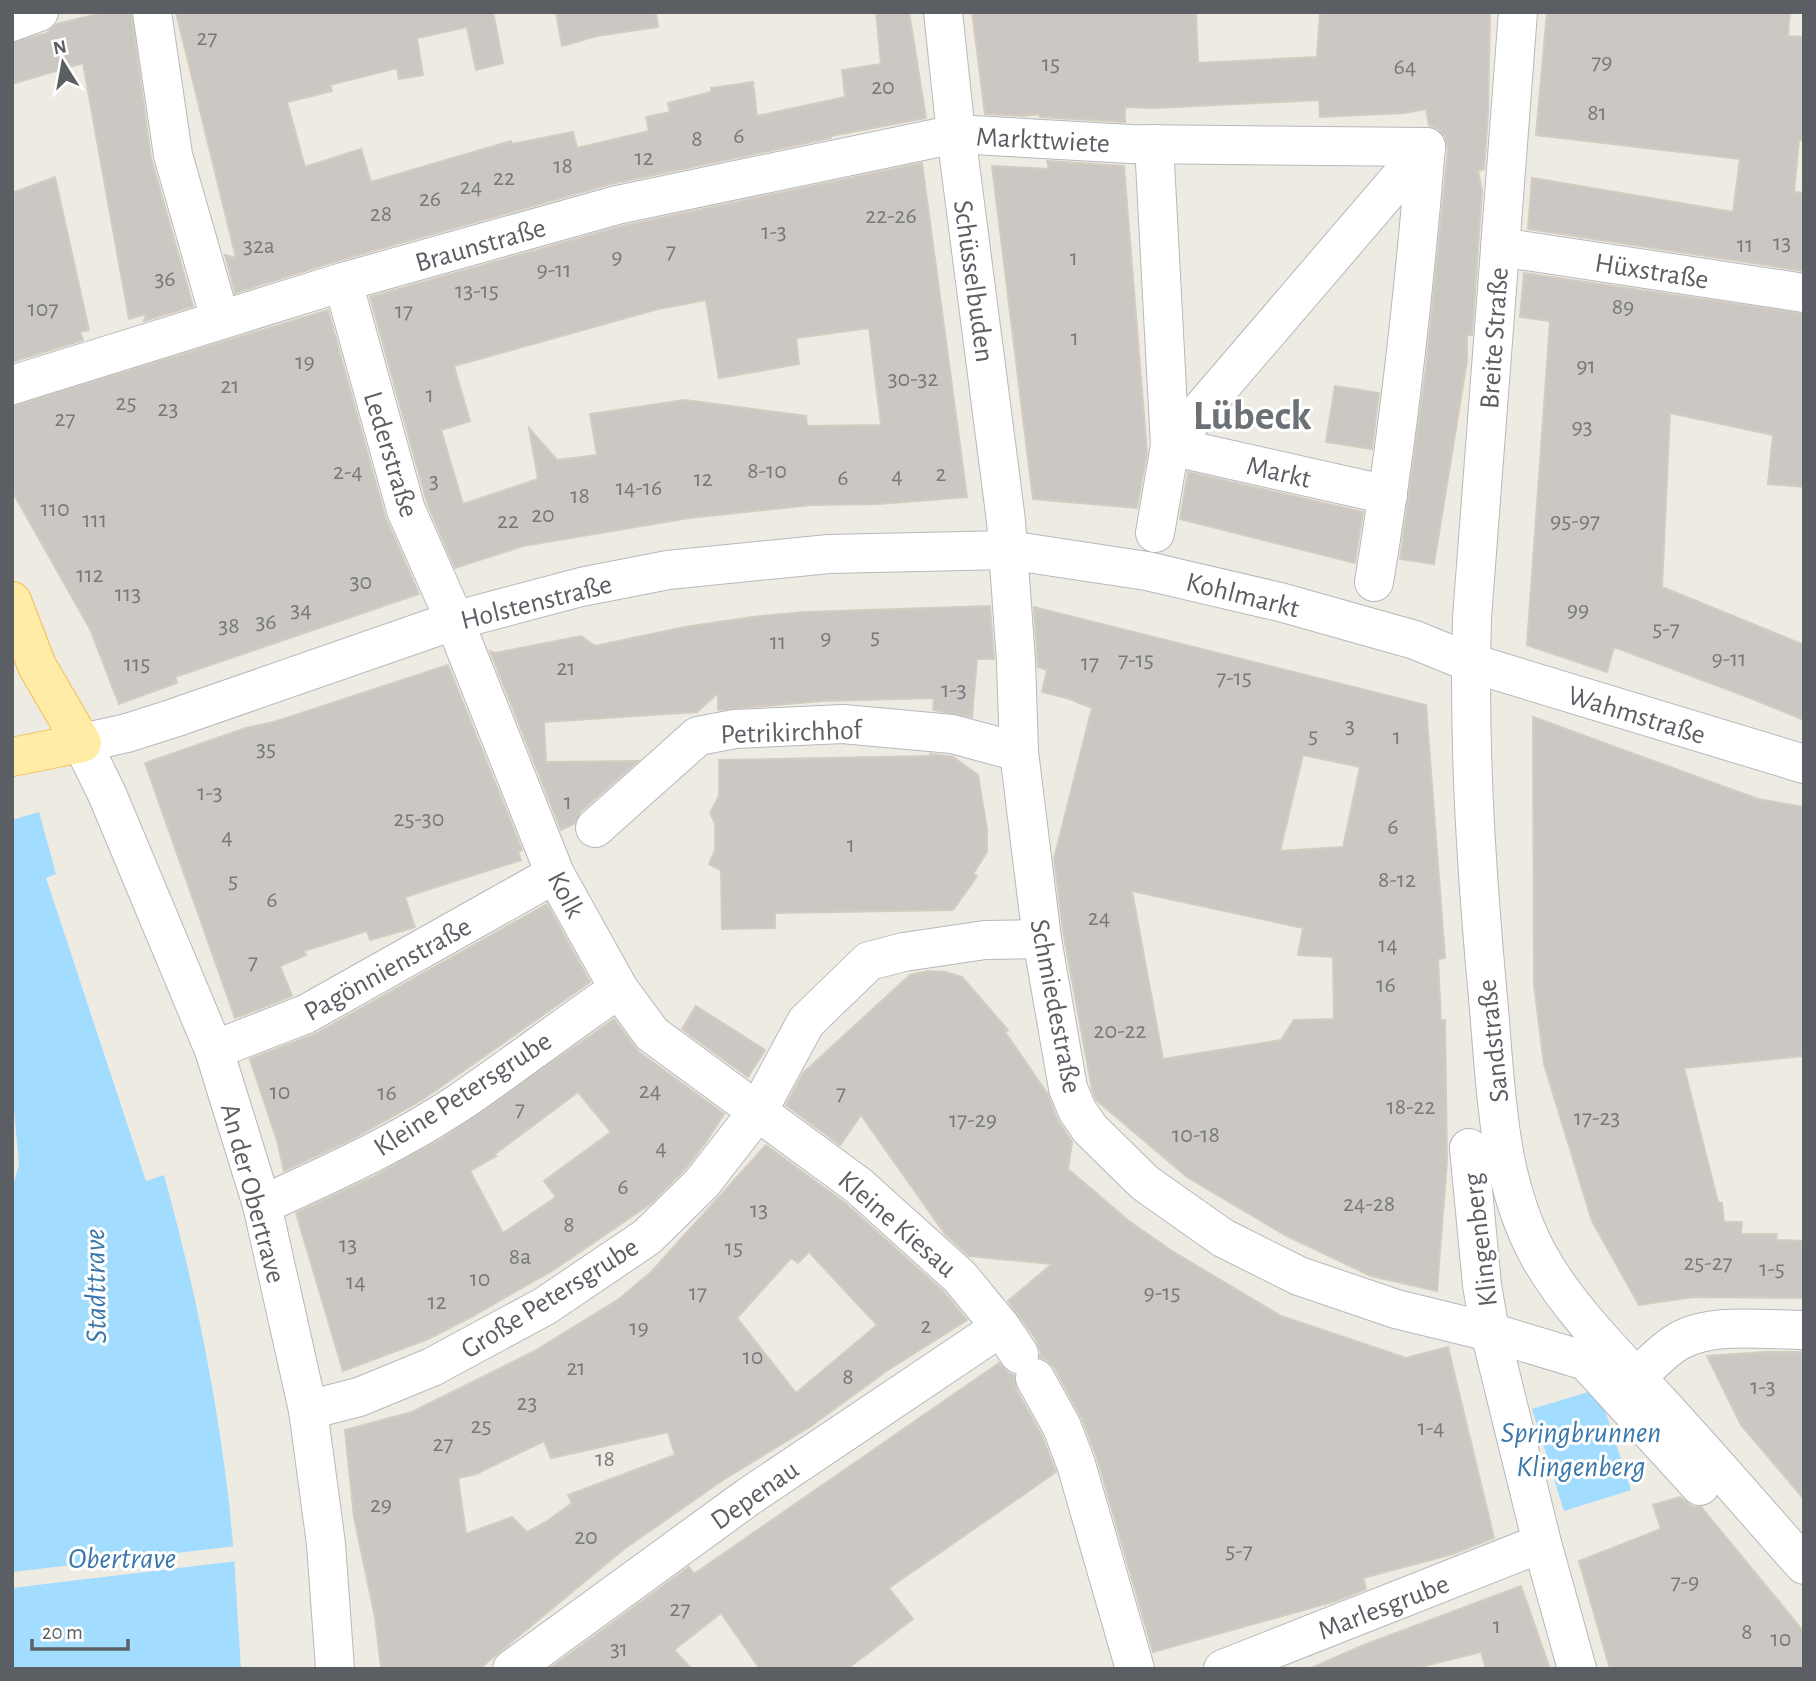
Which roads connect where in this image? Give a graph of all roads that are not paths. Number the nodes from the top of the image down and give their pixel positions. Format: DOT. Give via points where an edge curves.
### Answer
graph roads {
  1 [pos="39,12"];
  2 [pos="152,12"];
  3 [pos="943,12"];
  4 [pos="1518,12"];
  5 [pos="12,22"];
  6 [pos="956,135"];
  7 [pos="1142,144"];
  8 [pos="1426,147"];
  9 [pos="1500,247"];
  10 [pos="343,282"];
  11 [pos="1804,293"];
  12 [pos="220,319"];
  13 [pos="12,385"];
  14 [pos="1170,446"];
  15 [pos="1388,495"];
  16 [pos="1155,533"];
  17 [pos="1008,550"];
  18 [pos="1374,582"];
  19 [pos="12,601"];
  20 [pos="453,621"];
  21 [pos="1471,663"];
  22 [pos="82,743"];
  23 [pos="1019,752"];
  24 [pos="12,757"];
  25 [pos="1804,764"];
  26 [pos="595,828"];
  27 [pos="555,874"];
  28 [pos="1042,939"];
  29 [pos="619,989"];
  30 [pos="214,1050"];
  31 [pos="758,1111"];
  32 [pos="1469,1148"];
  33 [pos="262,1205"];
  34 [pos="1804,1330"];
  35 [pos="1490,1332"];
  36 [pos="1018,1353"];
  37 [pos="1637,1377"];
  38 [pos="308,1410"];
  39 [pos="1683,1447"];
  40 [pos="1700,1486"];
  41 [pos="1542,1543"];
  42 [pos="1804,1565"];
  43 [pos="335,1669"];
  44 [pos="512,1669"];
  45 [pos="1135,1669"];
  46 [pos="1223,1669"];
  47 [pos="1577,1669"];
  1 -- 5 [label="street"];
  2 -- 12 [label="street" via="173,155"];
  3 -- 6 [label="street, Schüsselbuden"];
  4 -- 9 [label="street, Breite Straße"];
  6 -- 7 [label="street, Markttwiete"];
  6 -- 10 [label="street, Braunstraße" via="617,205"];
  6 -- 17 [label="street, Schüsselbuden"];
  7 -- 8 [label="street, Markttwiete"];
  7 -- 14 [label="street"];
  8 -- 14 [label="street"];
  8 -- 15 [label="street"];
  9 -- 11 [label="street, Hüxstraße"];
  9 -- 21 [label="street, Breite Straße"];
  10 -- 12 [label="street, Braunstraße"];
  10 -- 20 [label="street, Lederstraße" via="406,510"];
  12 -- 13 [label="street, Braunstraße"];
  14 -- 15 [label="street, Markt"];
  14 -- 16 [label="street"];
  15 -- 18 [label="street"];
  17 -- 20 [label="street, Holstenstraße" via="829,554 668,570 580,587"];
  17 -- 21 [label="street, Kohlmarkt" via="1147,571 1280,602 1415,640"];
  17 -- 23 [label="street, Schmiedestraße"];
  19 -- 22 [label="main road" via="37,666"];
  20 -- 22 [label="street, Holstenstraße" via="174,718"];
  20 -- 27 [label="street, Kolk"];
  21 -- 25 [label="street, Wahmstraße"];
  21 -- 37 [label="street, Sandstraße" via="1482,932 1511,1189 1539,1256 1561,1289"];
  22 -- 24 [label="main road"];
  22 -- 30 [label="street, An der Obertrave"];
  23 -- 26 [label="street, Petrikirchhof" via="951,734 843,724 736,729 698,736"];
  23 -- 28 [label="street, Schmiedestraße"];
  27 -- 29 [label="street, Kolk"];
  27 -- 30 [label="street, Pagönnienstraße" via="306,1014"];
  28 -- 31 [label="street, Große Petersgrube" via="985,940 869,961 806,1022"];
  28 -- 35 [label="street, Schmiedestraße" via="1068,1088 1077,1110 1145,1183 1223,1238 1299,1276 1396,1309"];
  29 -- 31 [label="street, Kolk" via="652,1034"];
  29 -- 33 [label="street, Kleine Petersgrube" via="457,1104 378,1152"];
  30 -- 33 [label="street, An der Obertrave"];
  31 -- 36 [label="street, Kleine Kiesau" via="859,1186 960,1277"];
  31 -- 38 [label="street, Große Petersgrube" via="702,1183 647,1237 611,1264 432,1367 359,1397"];
  32 -- 35 [label="street, Klingenberg"];
  33 -- 38 [label="street, An der Obertrave"];
  34 -- 37 [label="street" via="1698,1333 1678,1342"];
  35 -- 39 [label="street, Klingenberg" via="1586,1361"];
  35 -- 41 [label="street, Klingenberg"];
  36 -- 44 [label="street, Depenau" via="748,1497"];
  36 -- 45 [label="street, Kleine Kiesau" via="1062,1427 1076,1464"];
  37 -- 39 [label="street, Sandstraße"];
  38 -- 43 [label="street, An der Obertrave" via="326,1544"];
  39 -- 40 [label="street, Klingenberg"];
  39 -- 42 [label="street"];
  41 -- 46 [label="street, Marlesgrube"];
  41 -- 47 [label="street, Klingenberg"];
}
